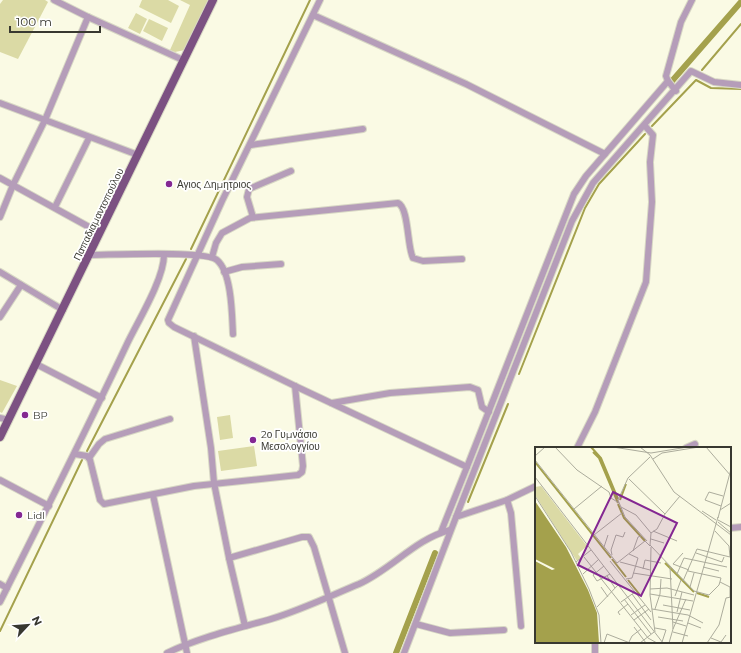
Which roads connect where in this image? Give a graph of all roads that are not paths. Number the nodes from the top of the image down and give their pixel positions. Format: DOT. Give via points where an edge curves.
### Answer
graph roads {
  1 [pos="54,0"];
  2 [pos="213,0"];
  3 [pos="320,0"];
  4 [pos="692,0"];
  5 [pos="313,15"];
  6 [pos="88,17"];
  7 [pos="184,60"];
  8 [pos="668,81"];
  9 [pos="741,85"];
  10 [pos="676,91"];
  11 [pos="0,103"];
  12 [pos="46,120"];
  13 [pos="645,126"];
  14 [pos="363,129"];
  15 [pos="89,138"];
  16 [pos="251,145"];
  17 [pos="605,154"];
  18 [pos="138,155"];
  19 [pos="291,171"];
  20 [pos="0,178"];
  21 [pos="13,185"];
  22 [pos="55,207"];
  23 [pos="0,217"];
  24 [pos="253,217"];
  25 [pos="100,233"];
  26 [pos="89,255"];
  27 [pos="164,255"];
  28 [pos="198,256"];
  29 [pos="212,257"];
  30 [pos="462,259"];
  31 [pos="281,264"];
  32 [pos="0,272"];
  33 [pos="224,272"];
  34 [pos="20,285"];
  35 [pos="63,310"];
  36 [pos="0,317"];
  37 [pos="233,334"];
  38 [pos="194,336"];
  39 [pos="36,364"];
  40 [pos="295,386"];
  41 [pos="102,398"];
  42 [pos="332,403"];
  43 [pos="489,412"];
  44 [pos="0,418"];
  45 [pos="170,419"];
  46 [pos="9,420"];
  47 [pos="0,437"];
  48 [pos="695,444"];
  49 [pos="578,447"];
  50 [pos="688,447"];
  51 [pos="75,454"];
  52 [pos="89,458"];
  53 [pos="468,467"];
  54 [pos="0,480"];
  55 [pos="214,483"];
  56 [pos="535,486"];
  57 [pos="153,495"];
  58 [pos="507,500"];
  59 [pos="49,506"];
  60 [pos="456,517"];
  61 [pos="741,527"];
  62 [pos="731,528"];
  63 [pos="450,530"];
  64 [pos="441,532"];
  65 [pos="228,558"];
  66 [pos="0,584"];
  67 [pos="7,588"];
  68 [pos="329,597"];
  69 [pos="0,602"];
  70 [pos="416,624"];
  71 [pos="245,626"];
  72 [pos="521,626"];
  73 [pos="504,630"];
  74 [pos="185,645"];
  75 [pos="167,653"];
  76 [pos="187,653"];
  77 [pos="345,653"];
  78 [pos="404,653"];
  1 -- 6 [label="street"];
  2 -- 7 [label="main road, Παπαδιαμαντοπούλου"];
  3 -- 5 [label="street"];
  4 -- 8 [label="street" via="681,22 667,74"];
  5 -- 16 [label="street"];
  5 -- 17 [label="street" via="453,78"];
  6 -- 7 [label="street"];
  6 -- 12 [label="street"];
  7 -- 18 [label="main road, Παπαδιαμαντοπούλου"];
  8 -- 10 [label="street"];
  8 -- 17 [label="street"];
  9 -- 10 [label="street" via="714,82 691,71"];
  10 -- 13 [label="street"];
  11 -- 12 [label="street"];
  12 -- 15 [label="street"];
  12 -- 21 [label="street"];
  13 -- 49 [label="street" via="653,135 650,162 652,206 646,282 594,416"];
  13 -- 60 [label="street" via="593,183 577,211"];
  14 -- 16 [label="street"];
  15 -- 18 [label="street"];
  15 -- 22 [label="street"];
  16 -- 28 [label="street" via="222,201"];
  17 -- 43 [label="street" via="581,182 569,204"];
  18 -- 25 [label="main road, Παπαδιαμαντοπούλου"];
  19 -- 24 [label="street" via="249,189 247,197"];
  20 -- 21 [label="street"];
  21 -- 22 [label="street"];
  21 -- 23 [label="street"];
  22 -- 25 [label="street"];
  24 -- 29 [label="street" via="224,232 216,242"];
  24 -- 30 [label="street" via="398,203 404,209 410,250 416,261"];
  25 -- 26 [label="main road, Παπαδιαμαντοπούλου"];
  26 -- 27 [label="street"];
  26 -- 35 [label="main road, Παπαδιαμαντοπούλου"];
  27 -- 28 [label="street"];
  27 -- 41 [label="street" via="164,267"];
  28 -- 29 [label="street"];
  28 -- 38 [label="street" via="168,320 172,326"];
  29 -- 33 [label="street" via="218,261"];
  31 -- 33 [label="street" via="242,267"];
  32 -- 34 [label="street"];
  33 -- 37 [label="street" via="231,294"];
  34 -- 35 [label="street"];
  34 -- 36 [label="street"];
  35 -- 39 [label="main road, Παπαδιαμαντοπούλου"];
  38 -- 40 [label="street"];
  38 -- 55 [label="street"];
  39 -- 41 [label="street"];
  39 -- 46 [label="main road, Παπαδιαμαντοπούλου"];
  40 -- 42 [label="street"];
  40 -- 55 [label="street" via="302,472 294,476"];
  41 -- 51 [label="street"];
  42 -- 43 [label="street" via="390,394 470,387 478,390 482,406"];
  42 -- 53 [label="street"];
  43 -- 53 [label="street"];
  44 -- 46 [label="street"];
  45 -- 52 [label="street" via="103,440"];
  46 -- 47 [label="main road, Παπαδιαμαντοπούλου"];
  48 -- 50 [label="street"];
  51 -- 52 [label="street"];
  51 -- 59 [label="street"];
  52 -- 57 [label="street" via="103,504"];
  53 -- 64 [label="street"];
  54 -- 59 [label="street"];
  55 -- 57 [label="street"];
  55 -- 65 [label="street"];
  56 -- 58 [label="street"];
  57 -- 74 [label="street"];
  58 -- 60 [label="street"];
  58 -- 72 [label="street" via="511,513"];
  59 -- 67 [label="street"];
  60 -- 63 [label="street"];
  61 -- 62 [label="street"];
  63 -- 64 [label="street"];
  63 -- 70 [label="street"];
  64 -- 68 [label="street" via="414,547 374,576"];
  65 -- 68 [label="street" via="289,540 309,537"];
  65 -- 71 [label="street"];
  66 -- 67 [label="street"];
  67 -- 69 [label="street"];
  68 -- 71 [label="street"];
  68 -- 77 [label="street"];
  70 -- 73 [label="street" via="450,633"];
  70 -- 78 [label="street"];
  71 -- 74 [label="street"];
  74 -- 75 [label="street"];
  74 -- 76 [label="street"];
}
